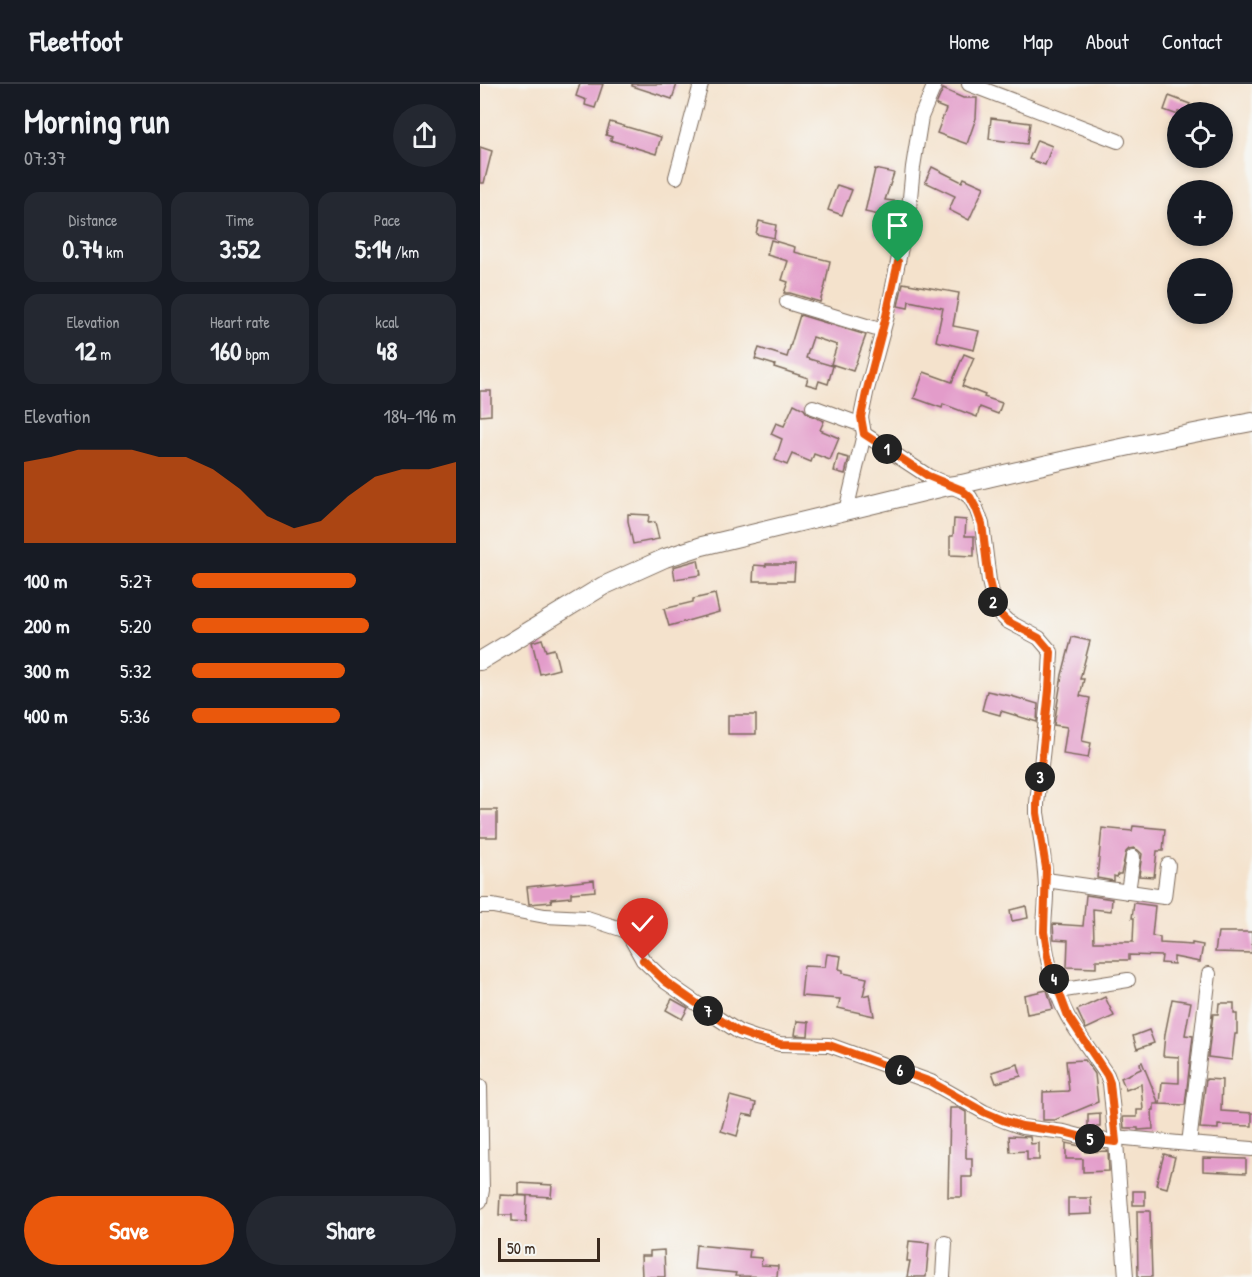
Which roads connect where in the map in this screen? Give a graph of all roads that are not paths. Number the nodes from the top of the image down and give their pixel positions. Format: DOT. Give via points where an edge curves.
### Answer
graph roads {
  1 [pos="701,84"];
  2 [pos="935,84"];
  3 [pos="969,84"];
  4 [pos="1118,141"];
  5 [pos="676,177"];
  6 [pos="787,302"];
  7 [pos="883,331"];
  8 [pos="813,408"];
  9 [pos="1252,422"];
  10 [pos="863,429"];
  11 [pos="948,486"];
  12 [pos="846,511"];
  13 [pos="480,661"];
  14 [pos="1133,856"];
  15 [pos="1168,865"];
  16 [pos="1046,880"];
  17 [pos="1128,892"];
  18 [pos="480,906"];
  19 [pos="1209,974"];
  20 [pos="1128,980"];
  21 [pos="1058,991"];
  22 [pos="480,1087"];
  23 [pos="1116,1140"];
  24 [pos="1189,1144"];
  25 [pos="1252,1149"];
  26 [pos="480,1201"];
  27 [pos="945,1243"];
  28 [pos="943,1277"];
  29 [pos="1126,1277"];
  1 -- 5 [label="street"];
  2 -- 7 [label="street" via="921,117 909,208"];
  3 -- 4 [label="street"];
  6 -- 7 [label="street"];
  7 -- 10 [label="street" via="861,417"];
  8 -- 10 [label="street"];
  9 -- 11 [label="street"];
  10 -- 11 [label="street"];
  10 -- 12 [label="street"];
  11 -- 12 [label="street"];
  11 -- 16 [label="street" via="962,490 976,508 996,610 1007,621 1039,638 1051,652 1037,804"];
  12 -- 13 [label="street" via="665,558 603,586"];
  14 -- 17 [label="street"];
  15 -- 17 [label="street" via="1164,897"];
  16 -- 17 [label="street"];
  16 -- 21 [label="street" via="1045,942"];
  18 -- 23 [label="street" via="587,918 624,930 643,960 666,982 739,1032 780,1044 829,1045 931,1082 984,1112 1022,1126"];
  19 -- 24 [label="street"];
  20 -- 21 [label="street"];
  21 -- 23 [label="street" via="1068,1016 1107,1075"];
  22 -- 26 [label="street"];
  23 -- 24 [label="street"];
  23 -- 29 [label="street"];
  24 -- 25 [label="street"];
  27 -- 28 [label="street"];
}
